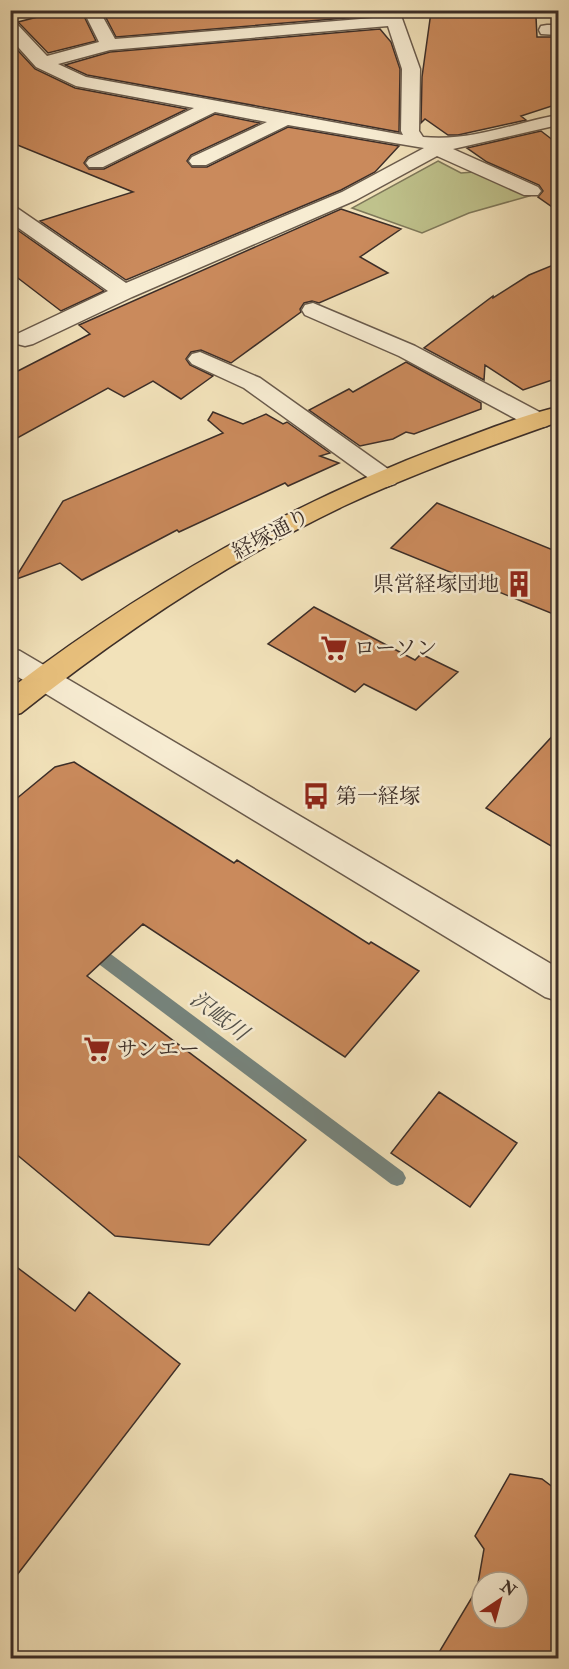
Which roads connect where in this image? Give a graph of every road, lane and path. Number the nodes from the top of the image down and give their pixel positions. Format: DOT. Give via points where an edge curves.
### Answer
graph roads {
  1 [pos="91,10"];
  2 [pos="392,16"];
  3 [pos="254,18"];
  4 [pos="10,27"];
  5 [pos="263,33"];
  6 [pos="109,45"];
  7 [pos="42,63"];
  8 [pos="213,106"];
  9 [pos="286,119"];
  10 [pos="558,120"];
  11 [pos="416,140"];
  12 [pos="440,147"];
  13 [pos="199,161"];
  14 [pos="96,163"];
  15 [pos="531,191"];
  16 [pos="10,212"];
  17 [pos="124,292"];
  18 [pos="313,310"];
  19 [pos="25,339"];
  20 [pos="200,359"];
  21 [pos="548,417"];
  22 [pos="386,479"];
  23 [pos="10,658"];
  24 [pos="45,678"];
  25 [pos="10,705"];
  26 [pos="558,986"];
  1 -- 6 [label="street"];
  2 -- 5 [label="street"];
  2 -- 11 [label="street" via="411,69 410,130"];
  3 -- 5 [label="street"];
  4 -- 7 [label="street"];
  5 -- 6 [label="street"];
  6 -- 7 [label="street"];
  7 -- 8 [label="street" via="82,82"];
  8 -- 9 [label="street"];
  8 -- 14 [label="street"];
  9 -- 11 [label="street"];
  9 -- 13 [label="street"];
  10 -- 12 [label="street"];
  11 -- 12 [label="street"];
  12 -- 15 [label="street"];
  12 -- 17 [label="street" via="349,196"];
  16 -- 17 [label="street"];
  17 -- 19 [label="street"];
  18 -- 21 [label="street"];
  20 -- 22 [label="street" via="252,383"];
  21 -- 22 [label="main road, 経塚通り"];
  22 -- 24 [label="main road, 経塚通り" via="306,514 230,555 128,618"];
  23 -- 24 [label="street"];
  24 -- 25 [label="main road, 経塚通り"];
  24 -- 26 [label="street"];
}
